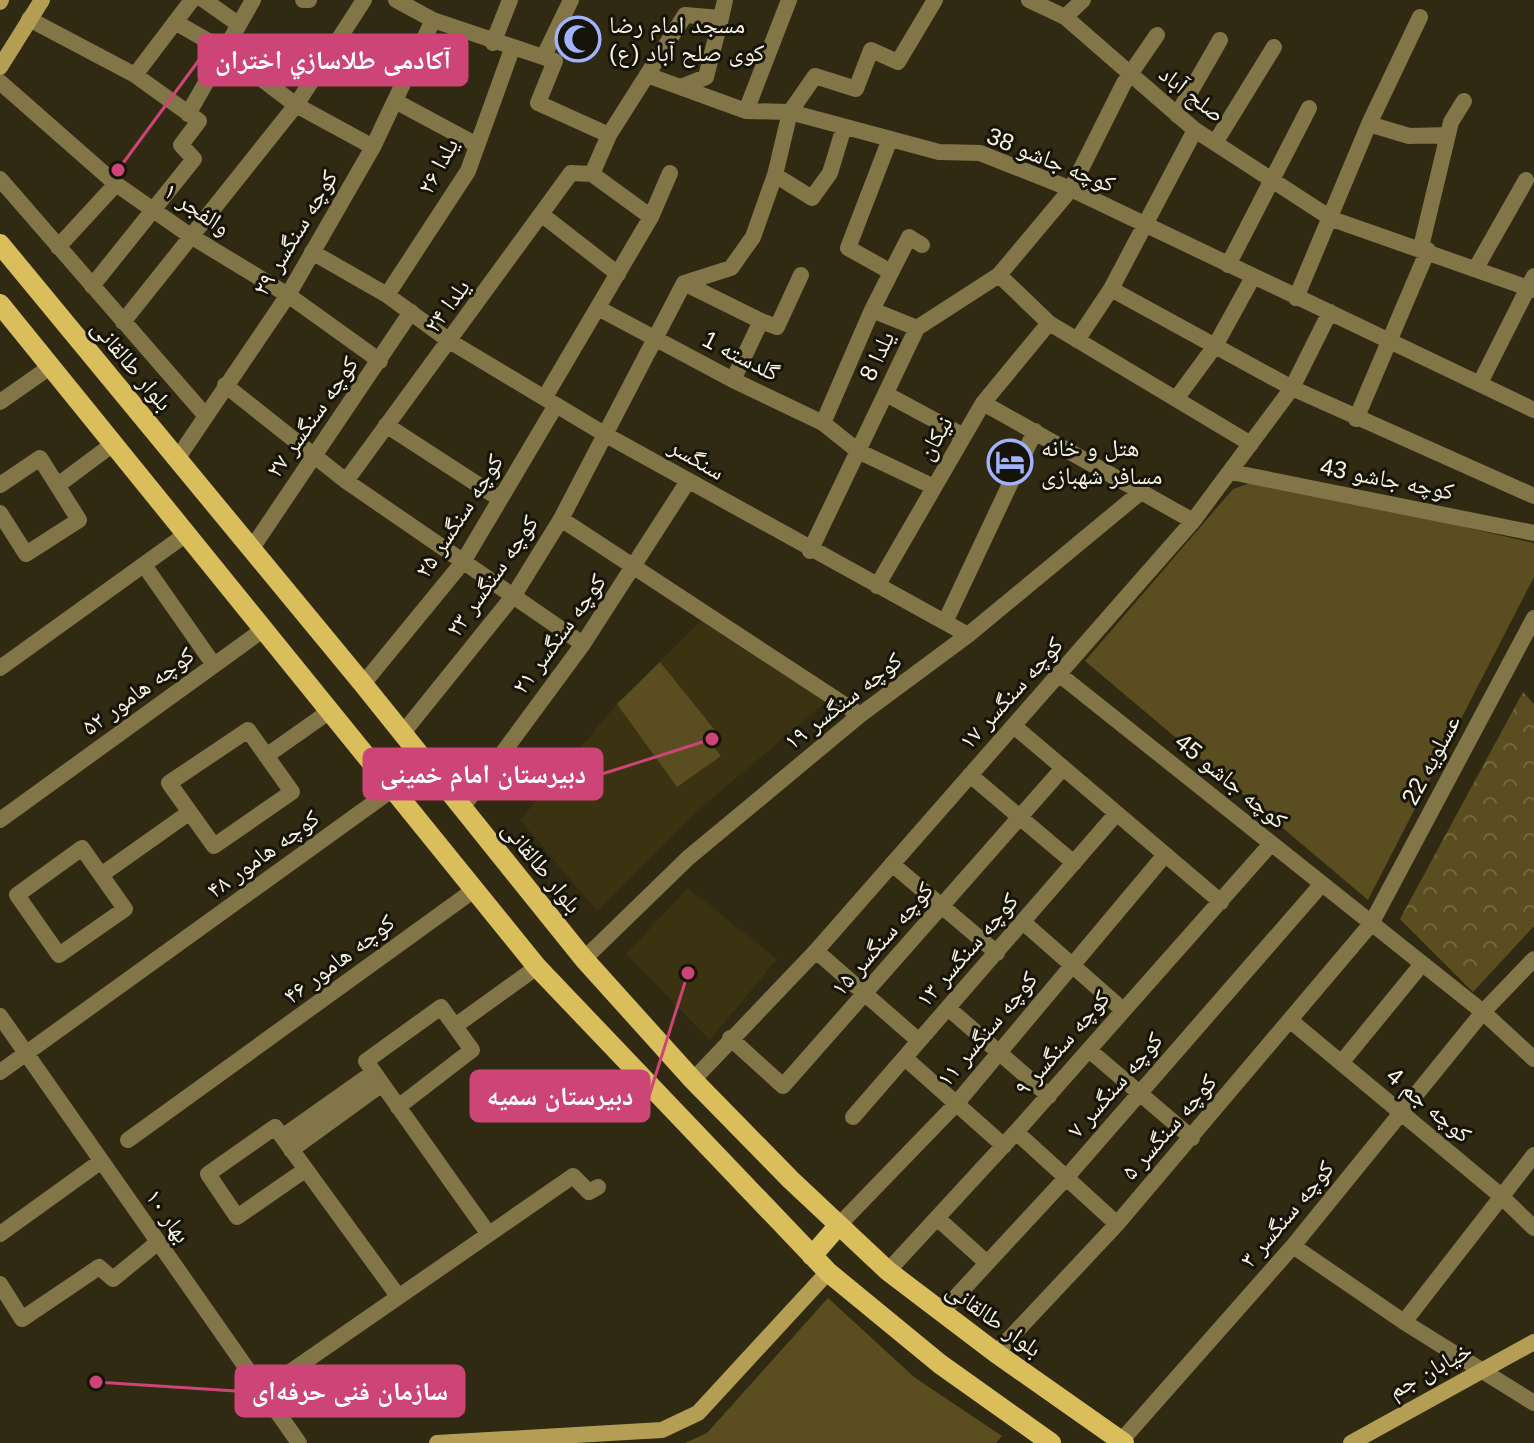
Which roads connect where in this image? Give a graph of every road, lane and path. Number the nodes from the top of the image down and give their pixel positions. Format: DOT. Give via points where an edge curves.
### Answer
graph roads {
  1 [pos="42,0"];
  2 [pos="192,0"];
  3 [pos="253,0"];
  4 [pos="364,0"];
  5 [pos="396,0"];
  6 [pos="510,0"];
  7 [pos="571,0"];
  8 [pos="725,0"];
  9 [pos="789,0"];
  10 [pos="935,0"];
  11 [pos="1029,0"];
  12 [pos="1083,0"];
  13 [pos="209,1"];
  14 [pos="1065,17"];
  15 [pos="1420,17"];
  16 [pos="721,18"];
  17 [pos="29,19"];
  18 [pos="433,20"];
  19 [pos="175,22"];
  20 [pos="238,24"];
  21 [pos="1157,35"];
  22 [pos="1220,40"];
  23 [pos="493,43"];
  24 [pos="1274,47"];
  25 [pos="222,49"];
  26 [pos="512,49"];
  27 [pos="544,56"];
  28 [pos="0,67"];
  29 [pos="135,75"];
  30 [pos="647,75"];
  31 [pos="1129,75"];
  32 [pos="0,82"];
  33 [pos="681,87"];
  34 [pos="395,101"];
  35 [pos="1464,101"];
  36 [pos="296,105"];
  37 [pos="1309,108"];
  38 [pos="746,111"];
  39 [pos="790,112"];
  40 [pos="188,114"];
  41 [pos="1177,115"];
  42 [pos="1369,124"];
  43 [pos="844,127"];
  44 [pos="1195,130"];
  45 [pos="609,135"];
  46 [pos="1448,135"];
  47 [pos="890,139"];
  48 [pos="1215,143"];
  49 [pos="477,145"];
  50 [pos="373,147"];
  51 [pos="670,173"];
  52 [pos="592,174"];
  53 [pos="775,175"];
  54 [pos="1270,179"];
  55 [pos="1526,180"];
  56 [pos="1,183"];
  57 [pos="116,184"];
  58 [pos="1071,189"];
  59 [pos="153,209"];
  60 [pos="541,214"];
  61 [pos="651,217"];
  62 [pos="1332,219"];
  63 [pos="1144,225"];
  64 [pos="189,235"];
  65 [pos="0,244"];
  66 [pos="922,245"];
  67 [pos="58,247"];
  68 [pos="1424,249"];
  69 [pos="312,252"];
  70 [pos="1228,265"];
  71 [pos="1476,268"];
  72 [pos="891,272"];
  73 [pos="618,274"];
  74 [pos="801,275"];
  75 [pos="999,275"];
  76 [pos="1253,277"];
  77 [pos="684,283"];
  78 [pos="1532,284"];
  79 [pos="92,286"];
  80 [pos="1111,289"];
  81 [pos="288,295"];
  82 [pos="387,295"];
  83 [pos="1296,298"];
  84 [pos="598,308"];
  85 [pos="2,310"];
  86 [pos="872,310"];
  87 [pos="411,312"];
  88 [pos="1330,312"];
  89 [pos="761,321"];
  90 [pos="123,322"];
  91 [pos="1049,323"];
  92 [pos="917,328"];
  93 [pos="654,337"];
  94 [pos="1390,338"];
  95 [pos="1077,340"];
  96 [pos="451,342"];
  97 [pos="1215,346"];
  98 [pos="380,361"];
  99 [pos="50,367"];
  100 [pos="733,380"];
  101 [pos="1480,383"];
  102 [pos="225,385"];
  103 [pos="1292,388"];
  104 [pos="886,394"];
  105 [pos="1176,399"];
  106 [pos="551,401"];
  107 [pos="0,402"];
  108 [pos="983,403"];
  109 [pos="1534,410"];
  110 [pos="205,415"];
  111 [pos="1356,419"];
  112 [pos="823,423"];
  113 [pos="386,425"];
  114 [pos="1035,431"];
  115 [pos="606,435"];
  116 [pos="964,436"];
  117 [pos="113,444"];
  118 [pos="1251,444"];
  119 [pos="858,451"];
  120 [pos="312,455"];
  121 [pos="177,459"];
  122 [pos="1231,472"];
  123 [pos="346,481"];
  124 [pos="688,481"];
  125 [pos="0,485"];
  126 [pos="58,485"];
  127 [pos="934,487"];
  128 [pos="1142,491"];
  129 [pos="1534,496"];
  130 [pos="500,499"];
  131 [pos="561,519"];
  132 [pos="1193,521"];
  133 [pos="2,524"];
  134 [pos="1534,533"];
  135 [pos="185,535"];
  136 [pos="252,548"];
  137 [pos="810,551"];
  138 [pos="463,562"];
  139 [pos="144,565"];
  140 [pos="637,566"];
  141 [pos="877,586"];
  142 [pos="514,595"];
  143 [pos="1534,618"];
  144 [pos="946,620"];
  145 [pos="264,629"];
  146 [pos="968,635"];
  147 [pos="583,644"];
  148 [pos="214,665"];
  149 [pos="0,668"];
  150 [pos="1060,675"];
  151 [pos="363,684"];
  152 [pos="330,711"];
  153 [pos="860,715"];
  154 [pos="1014,726"];
  155 [pos="402,734"];
  156 [pos="266,756"];
  157 [pos="1063,768"];
  158 [pos="970,775"];
  159 [pos="393,789"];
  160 [pos="462,808"];
  161 [pos="190,812"];
  162 [pos="1116,814"];
  163 [pos="1020,817"];
  164 [pos="0,820"];
  165 [pos="1270,845"];
  166 [pos="1164,856"];
  167 [pos="1074,863"];
  168 [pos="892,864"];
  169 [pos="101,875"];
  170 [pos="1321,885"];
  171 [pos="474,890"];
  172 [pos="1221,902"];
  173 [pos="943,907"];
  174 [pos="1023,922"];
  175 [pos="1371,924"];
  176 [pos="816,951"];
  177 [pos="997,953"];
  178 [pos="584,959"];
  179 [pos="1534,959"];
  180 [pos="1422,964"];
  181 [pos="1070,965"];
  182 [pos="537,967"];
  183 [pos="866,994"];
  184 [pos="948,1008"];
  185 [pos="1123,1010"];
  186 [pos="1483,1012"];
  187 [pos="0,1016"];
  188 [pos="1291,1021"];
  189 [pos="455,1026"];
  190 [pos="730,1038"];
  191 [pos="919,1041"];
  192 [pos="1089,1050"];
  193 [pos="998,1053"];
  194 [pos="25,1054"];
  195 [pos="905,1058"];
  196 [pos="1534,1059"];
  197 [pos="1341,1063"];
  198 [pos="0,1072"];
  199 [pos="378,1078"];
  200 [pos="693,1080"];
  201 [pos="1140,1092"];
  202 [pos="1049,1096"];
  203 [pos="956,1104"];
  204 [pos="398,1107"];
  205 [pos="1401,1113"];
  206 [pos="853,1117"];
  207 [pos="1016,1132"];
  208 [pos="1192,1138"];
  209 [pos="128,1140"];
  210 [pos="286,1143"];
  211 [pos="1004,1146"];
  212 [pos="1534,1155"];
  213 [pos="100,1162"];
  214 [pos="305,1170"];
  215 [pos="1065,1179"];
  216 [pos="598,1187"];
  217 [pos="1500,1195"];
  218 [pos="937,1218"];
  219 [pos="1117,1224"];
  220 [pos="838,1226"];
  221 [pos="1534,1228"];
  222 [pos="488,1233"];
  223 [pos="0,1234"];
  224 [pos="157,1243"];
  225 [pos="1293,1246"];
  226 [pos="812,1256"];
  227 [pos="987,1263"];
  228 [pos="888,1271"];
  229 [pos="828,1272"];
  230 [pos="0,1284"];
  231 [pos="398,1296"];
  232 [pos="941,1313"];
  233 [pos="1404,1322"];
  234 [pos="1534,1342"];
  235 [pos="996,1353"];
  236 [pos="1478,1370"];
  237 [pos="264,1390"];
  238 [pos="1534,1403"];
  239 [pos="629,1438"];
  240 [pos="1122,1442"];
  241 [pos="1353,1442"];
  242 [pos="299,1443"];
  243 [pos="437,1443"];
  244 [pos="1051,1443"];
  1 -- 17 [label="street"];
  2 -- 19 [label="street"];
  3 -- 20 [label="street"];
  4 -- 36 [label="street"];
  5 -- 18 [label="street"];
  6 -- 23 [label="street"];
  7 -- 27 [label="street"];
  8 -- 16 [label="street"];
  9 -- 38 [label="street"];
  10 -- 39 [label="street" via="898,62 871,50 856,89 815,76"];
  11 -- 14 [label="street, صلح آباد"];
  12 -- 14 [label="street"];
  13 -- 20 [label="street"];
  14 -- 31 [label="street, صلح آباد"];
  15 -- 42 [label="street"];
  16 -- 30 [label="street" via="685,15"];
  16 -- 33 [label="street" via="706,77"];
  17 -- 28 [label="street"];
  17 -- 29 [label="street"];
  18 -- 23 [label="street"];
  18 -- 34 [label="street, کوچه سنگسر ۲۹"];
  19 -- 25 [label="street"];
  19 -- 29 [label="street"];
  20 -- 25 [label="street"];
  21 -- 31 [label="street, یلدا 8"];
  22 -- 41 [label="street"];
  23 -- 26 [label="street"];
  24 -- 48 [label="street"];
  25 -- 36 [label="street"];
  25 -- 40 [label="street"];
  26 -- 27 [label="street"];
  26 -- 49 [label="street, یلدا ۲۶"];
  27 -- 45 [label="street" via="555,61 538,103"];
  29 -- 40 [label="street"];
  30 -- 33 [label="street, کوچه جاشو 38"];
  30 -- 45 [label="street"];
  31 -- 41 [label="street, صلح آباد"];
  31 -- 58 [label="street, یلدا 8"];
  32 -- 57 [label="street, والفجر ۱"];
  33 -- 38 [label="street, کوچه جاشو 38"];
  34 -- 49 [label="street"];
  34 -- 50 [label="street, کوچه سنگسر ۲۹"];
  35 -- 46 [label="street"];
  36 -- 50 [label="street"];
  36 -- 64 [label="street"];
  37 -- 54 [label="street"];
  38 -- 39 [label="street, کوچه جاشو 38"];
  39 -- 43 [label="street, کوچه جاشو 38"];
  39 -- 53 [label="street"];
  40 -- 59 [label="street" via="199,121 181,145 194,159"];
  41 -- 44 [label="street, صلح آباد"];
  42 -- 46 [label="street" via="1409,136"];
  42 -- 62 [label="street"];
  43 -- 47 [label="street, کوچه جاشو 38"];
  43 -- 53 [label="street" via="830,173 812,198"];
  44 -- 48 [label="street, صلح آباد"];
  44 -- 63 [label="street"];
  45 -- 52 [label="street"];
  46 -- 68 [label="street"];
  47 -- 58 [label="street, کوچه جاشو 38" via="939,152 980,153"];
  47 -- 72 [label="street" via="848,248"];
  48 -- 54 [label="street, صلح آباد"];
  49 -- 82 [label="street, یلدا ۲۶" via="468,171"];
  50 -- 69 [label="street, کوچه سنگسر ۲۹"];
  51 -- 61 [label="street, کوچه سنگسر ۲۵"];
  52 -- 60 [label="street, یلدا ۲۴" via="571,173"];
  52 -- 61 [label="street"];
  53 -- 77 [label="street" via="753,237 731,268"];
  54 -- 62 [label="street, صلح آباد"];
  54 -- 70 [label="street"];
  55 -- 71 [label="street"];
  56 -- 67 [label="street"];
  57 -- 59 [label="street, والفجر ۱"];
  57 -- 67 [label="street"];
  58 -- 63 [label="street, کوچه جاشو 38"];
  58 -- 75 [label="street, یلدا 8"];
  59 -- 64 [label="street, والفجر ۱"];
  59 -- 79 [label="street"];
  60 -- 73 [label="street"];
  60 -- 96 [label="street, یلدا ۲۴"];
  61 -- 73 [label="street, کوچه سنگسر ۲۵"];
  62 -- 68 [label="street, صلح آباد"];
  62 -- 83 [label="street"];
  63 -- 70 [label="street, کوچه جاشو 38"];
  63 -- 80 [label="street"];
  64 -- 81 [label="street, والفجر ۱"];
  64 -- 90 [label="street"];
  65 -- 121 [label="main road, بلوار طالقانی"];
  66 -- 72 [label="street" via="909,237"];
  67 -- 79 [label="street"];
  68 -- 71 [label="street, صلح آباد"];
  68 -- 94 [label="street"];
  69 -- 81 [label="street, کوچه سنگسر ۲۹"];
  69 -- 82 [label="street, سنگسر"];
  70 -- 76 [label="street, کوچه جاشو 38"];
  71 -- 78 [label="street, صلح آباد"];
  72 -- 86 [label="street"];
  73 -- 84 [label="street, کوچه سنگسر ۲۵"];
  74 -- 89 [label="street" via="777,327"];
  75 -- 91 [label="street"];
  75 -- 92 [label="street, یلدا 8"];
  76 -- 83 [label="street, کوچه جاشو 38"];
  76 -- 97 [label="street"];
  77 -- 89 [label="street"];
  77 -- 93 [label="street, کوچه سنگسر ۲۳"];
  78 -- 101 [label="street"];
  79 -- 90 [label="street"];
  80 -- 95 [label="street"];
  80 -- 97 [label="street"];
  81 -- 98 [label="street, والفجر ۱"];
  81 -- 102 [label="street, کوچه سنگسر ۲۹"];
  82 -- 87 [label="street, سنگسر"];
  83 -- 88 [label="street, کوچه جاشو 38"];
  84 -- 93 [label="street, گلدسته 1"];
  84 -- 106 [label="street, کوچه سنگسر ۲۵"];
  85 -- 99 [label="main road"];
  86 -- 92 [label="street"];
  86 -- 112 [label="street"];
  87 -- 96 [label="street, سنگسر"];
  87 -- 98 [label="street, کوچه سنگسر ۲۷"];
  88 -- 94 [label="street, کوچه جاشو 38"];
  88 -- 103 [label="street, کوچه سنگسر ۱۷"];
  89 -- 100 [label="street"];
  90 -- 110 [label="street"];
  91 -- 95 [label="street"];
  91 -- 108 [label="street, نیکان"];
  92 -- 104 [label="street, یلدا 8"];
  93 -- 100 [label="street, گلدسته 1"];
  93 -- 115 [label="street, کوچه سنگسر ۲۳"];
  94 -- 101 [label="street, کوچه جاشو 38"];
  94 -- 111 [label="street"];
  95 -- 105 [label="street"];
  96 -- 106 [label="street, سنگسر"];
  96 -- 113 [label="street, یلدا ۲۴"];
  97 -- 103 [label="street"];
  97 -- 105 [label="street"];
  98 -- 120 [label="street, کوچه سنگسر ۲۷"];
  99 -- 107 [label="street"];
  99 -- 117 [label="main road"];
  100 -- 112 [label="street, گلدسته 1"];
  101 -- 109 [label="street, کوچه جاشو 38"];
  102 -- 110 [label="street, کوچه سنگسر ۲۹"];
  102 -- 120 [label="street"];
  103 -- 111 [label="street"];
  103 -- 118 [label="street, کوچه سنگسر ۱۷"];
  104 -- 116 [label="street"];
  104 -- 119 [label="street, یلدا 8"];
  105 -- 118 [label="street"];
  106 -- 115 [label="street, سنگسر"];
  106 -- 130 [label="street, کوچه سنگسر ۲۵"];
  108 -- 114 [label="street"];
  108 -- 116 [label="street, نیکان"];
  110 -- 121 [label="street, کوچه سنگسر ۲۹"];
  111 -- 129 [label="street"];
  112 -- 119 [label="street, گلدسته 1"];
  113 -- 123 [label="street, یلدا ۲۴"];
  113 -- 130 [label="street"];
  114 -- 128 [label="street"];
  114 -- 144 [label="street"];
  115 -- 124 [label="street, سنگسر"];
  115 -- 131 [label="street, کوچه سنگسر ۲۳"];
  116 -- 127 [label="street, نیکان"];
  117 -- 126 [label="street"];
  117 -- 135 [label="main road"];
  118 -- 122 [label="street, کوچه سنگسر ۱۷"];
  119 -- 127 [label="street, گلدسته 1"];
  119 -- 137 [label="street, یلدا 8"];
  120 -- 123 [label="street"];
  120 -- 136 [label="street, کوچه سنگسر ۲۷"];
  121 -- 136 [label="main road, بلوار طالقانی"];
  122 -- 132 [label="street, کوچه سنگسر ۱۷"];
  122 -- 134 [label="street, کوچه جاشو 43"];
  123 -- 138 [label="street"];
  124 -- 137 [label="street, سنگسر"];
  124 -- 140 [label="street, کوچه سنگسر ۲۱"];
  125 -- 126 [label="street" via="40,458"];
  126 -- 133 [label="street" via="79,520 26,554"];
  127 -- 141 [label="street, نیکان"];
  128 -- 132 [label="street"];
  128 -- 146 [label="street, کوچه سنگسر ۱۹"];
  130 -- 138 [label="street, کوچه سنگسر ۲۵"];
  131 -- 140 [label="street"];
  131 -- 142 [label="street, کوچه سنگسر ۲۳"];
  132 -- 150 [label="street, کوچه سنگسر ۱۷"];
  135 -- 139 [label="street"];
  135 -- 145 [label="main road"];
  136 -- 151 [label="main road, بلوار طالقانی"];
  137 -- 141 [label="street, سنگسر"];
  138 -- 142 [label="street"];
  138 -- 151 [label="street, کوچه سنگسر ۲۵"];
  139 -- 148 [label="street"];
  139 -- 149 [label="street"];
  140 -- 147 [label="street, کوچه سنگسر ۲۱"];
  140 -- 153 [label="street"];
  141 -- 144 [label="street, سنگسر"];
  142 -- 147 [label="street"];
  142 -- 155 [label="street, کوچه سنگسر ۲۳"];
  143 -- 175 [label="street, عسلویه 22"];
  144 -- 146 [label="street, سنگسر"];
  145 -- 148 [label="street, کوچه هامور ۵۲"];
  145 -- 152 [label="main road"];
  146 -- 153 [label="street, کوچه سنگسر ۱۹"];
  147 -- 160 [label="street, کوچه سنگسر ۲۱"];
  148 -- 164 [label="street, کوچه هامور ۵۲"];
  150 -- 154 [label="street, کوچه سنگسر ۱۷"];
  150 -- 165 [label="street, کوچه جاشو 45"];
  151 -- 155 [label="main road, بلوار طالقانی"];
  152 -- 156 [label="street"];
  152 -- 159 [label="main road"];
  153 -- 178 [label="street, کوچه سنگسر ۱۹" via="688,858"];
  154 -- 157 [label="street"];
  154 -- 158 [label="street, کوچه سنگسر ۱۷"];
  155 -- 160 [label="main road, بلوار طالقانی"];
  156 -- 161 [label="street" via="248,730 169,783"];
  156 -- 161 [label="street" via="292,792 214,846"];
  157 -- 162 [label="street"];
  157 -- 163 [label="street, کوچه سنگسر ۱۵"];
  158 -- 163 [label="street"];
  158 -- 168 [label="street, کوچه سنگسر ۱۷"];
  159 -- 171 [label="main road"];
  159 -- 194 [label="street, کوچه هامور ۴۸"];
  160 -- 178 [label="main road, بلوار طالقانی"];
  161 -- 169 [label="street"];
  162 -- 166 [label="street"];
  162 -- 167 [label="street, کوچه سنگسر ۱۳"];
  163 -- 167 [label="street"];
  163 -- 173 [label="street, کوچه سنگسر ۱۵"];
  165 -- 170 [label="street, کوچه جاشو 45"];
  165 -- 172 [label="street, کوچه سنگسر ۹"];
  166 -- 172 [label="street"];
  166 -- 181 [label="street, کوچه سنگسر ۱۱"];
  167 -- 174 [label="street, کوچه سنگسر ۱۳"];
  168 -- 173 [label="street"];
  168 -- 176 [label="street, کوچه سنگسر ۱۷"];
  169 -- 169 [label="street" via="125,909 59,955 17,895 82,848"];
  170 -- 175 [label="street, کوچه جاشو 45"];
  170 -- 201 [label="street, کوچه سنگسر ۷"];
  171 -- 182 [label="main road"];
  171 -- 209 [label="street, کوچه هامور ۴۶"];
  172 -- 185 [label="street, کوچه سنگسر ۹"];
  173 -- 177 [label="street"];
  173 -- 183 [label="street, کوچه سنگسر ۱۵"];
  174 -- 177 [label="street, کوچه سنگسر ۱۳"];
  174 -- 181 [label="street"];
  175 -- 180 [label="street, کوچه جاشو 45"];
  175 -- 188 [label="street, کوچه سنگسر ۵"];
  176 -- 183 [label="street"];
  176 -- 190 [label="street, کوچه سنگسر ۱۷"];
  177 -- 184 [label="street, کوچه سنگسر ۱۳"];
  178 -- 200 [label="main road, بلوار طالقانی"];
  179 -- 186 [label="street, کوچه سنگسر ۳"];
  180 -- 186 [label="street, کوچه جاشو 45"];
  180 -- 197 [label="street"];
  181 -- 185 [label="street"];
  181 -- 193 [label="street, کوچه سنگسر ۱۱"];
  182 -- 189 [label="street"];
  182 -- 226 [label="main road"];
  183 -- 190 [label="street, کوچه سنگسر ۱۵" via="783,1086"];
  183 -- 191 [label="street"];
  184 -- 191 [label="street, کوچه سنگسر ۱۳"];
  184 -- 193 [label="street"];
  185 -- 192 [label="street, کوچه سنگسر ۹"];
  186 -- 196 [label="street, کوچه جاشو 45"];
  186 -- 205 [label="street, کوچه سنگسر ۳"];
  187 -- 194 [label="street, بهار ۱۰"];
  188 -- 197 [label="street, کوچه جم 4"];
  188 -- 208 [label="street, کوچه سنگسر ۵"];
  189 -- 199 [label="street" via="441,1007 366,1061"];
  189 -- 204 [label="street" via="472,1050"];
  190 -- 200 [label="street, کوچه سنگسر ۱۷"];
  191 -- 195 [label="street, کوچه سنگسر ۱۳"];
  192 -- 201 [label="street"];
  192 -- 202 [label="street, کوچه سنگسر ۹"];
  193 -- 202 [label="street"];
  193 -- 203 [label="street, کوچه سنگسر ۱۱"];
  194 -- 198 [label="street, کوچه هامور ۴۸"];
  194 -- 213 [label="street, بهار ۱۰"];
  195 -- 203 [label="street"];
  195 -- 206 [label="street, کوچه سنگسر ۱۳"];
  197 -- 205 [label="street, کوچه جم 4"];
  199 -- 204 [label="street"];
  199 -- 210 [label="street"];
  200 -- 220 [label="main road, بلوار طالقانی"];
  201 -- 208 [label="street"];
  201 -- 215 [label="street, کوچه سنگسر ۷"];
  202 -- 207 [label="street, کوچه سنگسر ۹"];
  203 -- 211 [label="street"];
  203 -- 220 [label="street, کوچه سنگسر ۱۱"];
  204 -- 222 [label="street"];
  205 -- 217 [label="street, کوچه جم 4"];
  205 -- 225 [label="street, کوچه سنگسر ۳"];
  207 -- 211 [label="street, کوچه سنگسر ۹"];
  207 -- 215 [label="street"];
  208 -- 219 [label="street, کوچه سنگسر ۵"];
  210 -- 214 [label="street"];
  210 -- 214 [label="street" via="275,1127 208,1174 237,1217"];
  211 -- 218 [label="street, کوچه سنگسر ۹"];
  212 -- 217 [label="street"];
  213 -- 223 [label="street"];
  213 -- 224 [label="street, بهار ۱۰"];
  214 -- 231 [label="street"];
  215 -- 219 [label="street"];
  215 -- 227 [label="street, کوچه سنگسر ۷"];
  216 -- 222 [label="street" via="589,1192 573,1176"];
  217 -- 221 [label="street, کوچه جم 4"];
  217 -- 233 [label="street"];
  218 -- 227 [label="street"];
  218 -- 228 [label="street, کوچه سنگسر ۹"];
  219 -- 235 [label="street, کوچه سنگسر ۵"];
  220 -- 226 [label="main road"];
  220 -- 228 [label="main road, بلوار طالقانی"];
  222 -- 231 [label="street"];
  224 -- 230 [label="street" via="113,1279 99,1267 22,1319"];
  224 -- 237 [label="street, بهار ۱۰"];
  225 -- 233 [label="street"];
  225 -- 240 [label="street, کوچه سنگسر ۳"];
  226 -- 229 [label="main road"];
  227 -- 232 [label="street, کوچه سنگسر ۷"];
  228 -- 232 [label="main road, بلوار طالقانی"];
  229 -- 239 [label="street" via="698,1413 675,1427"];
  229 -- 244 [label="main road" via="940,1364"];
  231 -- 237 [label="street"];
  232 -- 235 [label="main road, بلوار طالقانی"];
  233 -- 236 [label="street"];
  234 -- 236 [label="street, خیابان جم"];
  235 -- 240 [label="main road, بلوار طالقانی"];
  236 -- 238 [label="street"];
  236 -- 241 [label="street, خیابان جم"];
  237 -- 242 [label="street, بهار ۱۰"];
  239 -- 243 [label="street"];
}
